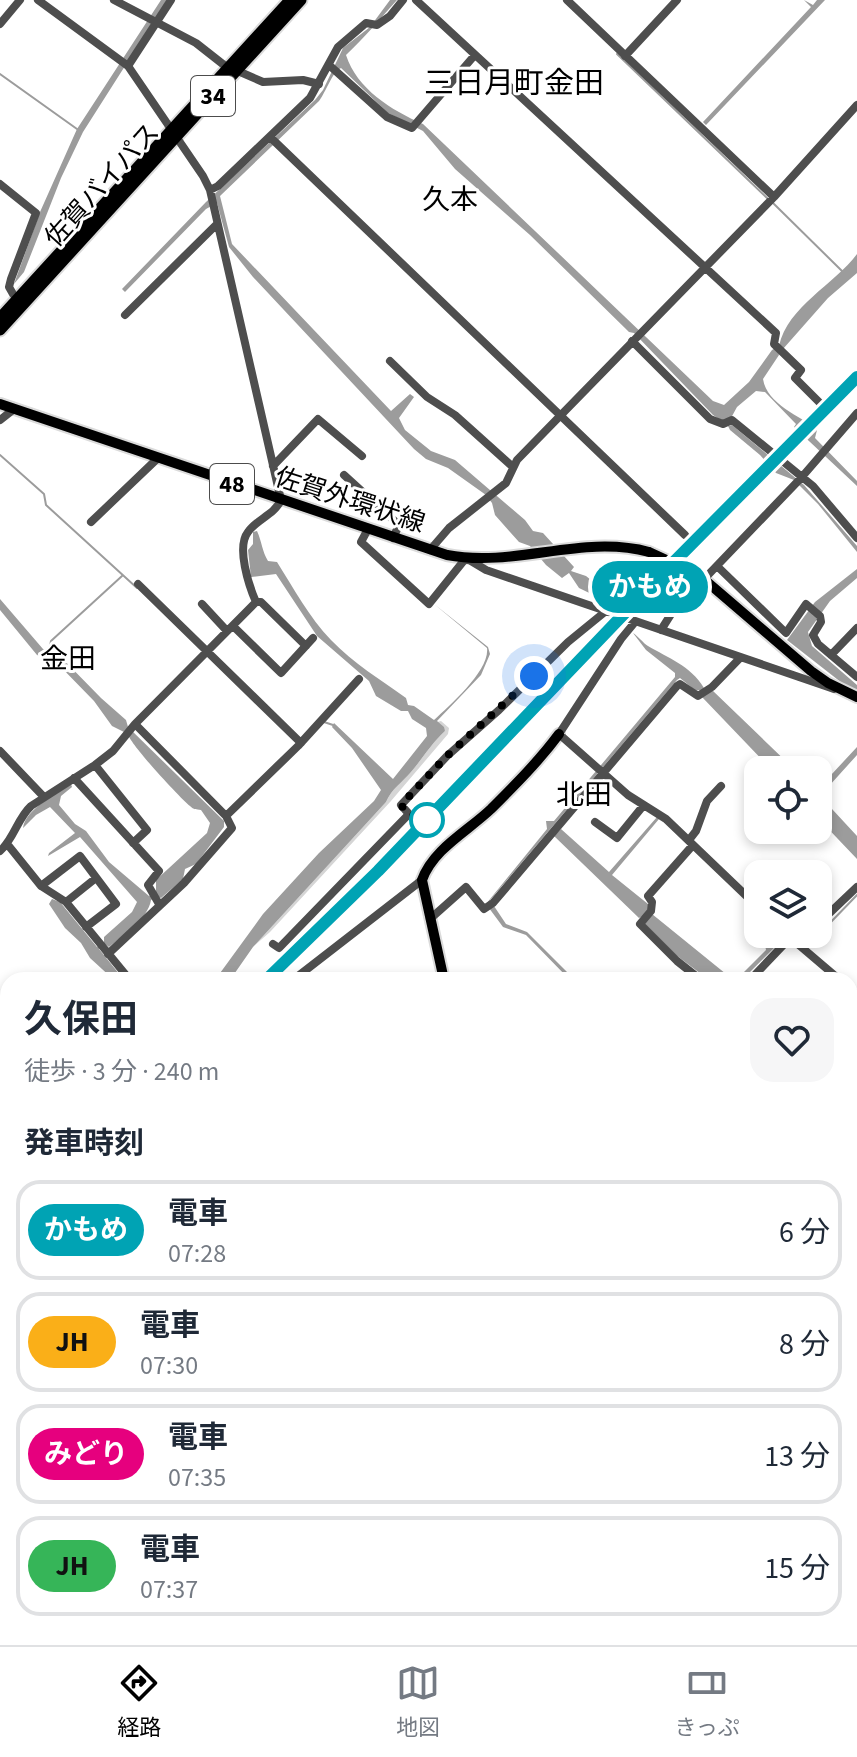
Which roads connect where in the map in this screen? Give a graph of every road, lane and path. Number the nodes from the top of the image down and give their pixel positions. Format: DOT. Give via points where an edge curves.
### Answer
graph roads {
  1 [pos="20,0"];
  2 [pos="38,0"];
  3 [pos="114,0"];
  4 [pos="171,0"];
  5 [pos="290,0"];
  6 [pos="301,0"];
  7 [pos="403,0"];
  8 [pos="416,0"];
  9 [pos="567,0"];
  10 [pos="677,0"];
  11 [pos="0,24"];
  12 [pos="157,24"];
  13 [pos="474,56"];
  14 [pos="625,56"];
  15 [pos="128,66"];
  16 [pos="234,68"];
  17 [pos="333,68"];
  18 [pos="319,84"];
  19 [pos="857,105"];
  20 [pos="173,134"];
  21 [pos="273,140"];
  22 [pos="0,184"];
  23 [pos="122,189"];
  24 [pos="210,193"];
  25 [pos="771,200"];
  26 [pos="217,224"];
  27 [pos="57,261"];
  28 [pos="705,265"];
  29 [pos="13,294"];
  30 [pos="0,308"];
  31 [pos="125,315"];
  32 [pos="0,318"];
  33 [pos="0,330"];
  34 [pos="0,339"];
  35 [pos="634,339"];
  36 [pos="390,361"];
  37 [pos="820,403"];
  38 [pos="0,404"];
  39 [pos="14,409"];
  40 [pos="857,413"];
  41 [pos="561,415"];
  42 [pos="0,420"];
  43 [pos="362,456"];
  44 [pos="158,458"];
  45 [pos="273,466"];
  46 [pos="513,467"];
  47 [pos="344,475"];
  48 [pos="799,481"];
  49 [pos="281,500"];
  50 [pos="91,522"];
  51 [pos="368,529"];
  52 [pos="685,535"];
  53 [pos="393,538"];
  54 [pos="857,538"];
  55 [pos="430,550"];
  56 [pos="466,558"];
  57 [pos="717,566"];
  58 [pos="702,578"];
  59 [pos="138,584"];
  60 [pos="256,602"];
  61 [pos="202,604"];
  62 [pos="606,611"];
  63 [pos="635,622"];
  64 [pos="230,628"];
  65 [pos="857,628"];
  66 [pos="661,630"];
  67 [pos="313,638"];
  68 [pos="306,646"];
  69 [pos="205,653"];
  70 [pos="831,655"];
  71 [pos="740,658"];
  72 [pos="857,677"];
  73 [pos="359,679"];
  74 [pos="851,695"];
  75 [pos="133,726"];
  76 [pos="559,734"];
  77 [pos="300,744"];
  78 [pos="0,751"];
  79 [pos="95,765"];
  80 [pos="600,770"];
  81 [pos="74,778"];
  82 [pos="721,786"];
  83 [pos="43,796"];
  84 [pos="643,806"];
  85 [pos="227,817"];
  86 [pos="595,822"];
  87 [pos="691,842"];
  88 [pos="4,843"];
  89 [pos="133,843"];
  90 [pos="96,878"];
  91 [pos="422,880"];
  92 [pos="41,886"];
  93 [pos="857,887"];
  94 [pos="744,893"];
  95 [pos="156,899"];
  96 [pos="66,902"];
  97 [pos="832,911"];
  98 [pos="430,919"];
  99 [pos="86,927"];
  100 [pos="273,944"];
  101 [pos="104,948"];
  102 [pos="781,948"];
  103 [pos="804,948"];
  104 [pos="124,972"];
  105 [pos="303,972"];
  106 [pos="442,972"];
  107 [pos="691,972"];
  108 [pos="758,972"];
  109 [pos="831,972"];
  1 -- 11 [label="street"];
  2 -- 15 [label="street"];
  3 -- 12 [label="street"];
  4 -- 12 [label="street"];
  5 -- 16 [label="highway, 佐賀バイパス / 34"];
  6 -- 16 [label="highway, 佐賀バイパス / 34"];
  7 -- 17 [label="street" via="390,16 353,33 338,47"];
  8 -- 13 [label="street"];
  9 -- 14 [label="street"];
  10 -- 14 [label="street"];
  12 -- 15 [label="street"];
  12 -- 16 [label="street"];
  13 -- 17 [label="street" via="412,128 387,117"];
  13 -- 28 [label="street"];
  14 -- 25 [label="street"];
  15 -- 20 [label="street"];
  16 -- 18 [label="street" via="263,82"];
  16 -- 20 [label="highway, 佐賀バイパス / 34"];
  17 -- 18 [label="street"];
  18 -- 21 [label="street"];
  19 -- 25 [label="street"];
  20 -- 23 [label="highway, 佐賀バイパス / 34"];
  20 -- 24 [label="street"];
  21 -- 24 [label="street"];
  21 -- 41 [label="street"];
  22 -- 29 [label="street" via="36,213 11,279"];
  23 -- 27 [label="highway, 佐賀バイパス / 34"];
  23 -- 29 [label="highway, 34" via="101,198"];
  23 -- 34 [label="highway, 34" via="114,213"];
  24 -- 26 [label="street"];
  25 -- 28 [label="street"];
  26 -- 31 [label="street"];
  26 -- 45 [label="street"];
  27 -- 32 [label="highway, 佐賀バイパス / 34"];
  27 -- 33 [label="highway, 佐賀バイパス / 34"];
  28 -- 35 [label="street"];
  28 -- 37 [label="street" via="776,333 774,344 801,370 795,378"];
  29 -- 30 [label="highway, 34"];
  35 -- 41 [label="street"];
  35 -- 48 [label="street" via="710,419 723,424 732,420 779,457"];
  36 -- 46 [label="street"];
  38 -- 39 [label="main road, 佐賀外環状線 / 48"];
  39 -- 42 [label="street"];
  39 -- 44 [label="main road, 佐賀外環状線 / 48"];
  40 -- 48 [label="street"];
  41 -- 46 [label="street"];
  41 -- 52 [label="street"];
  43 -- 45 [label="street" via="318,419"];
  44 -- 49 [label="main road, 佐賀外環状線 / 48"];
  44 -- 50 [label="street"];
  45 -- 49 [label="street"];
  46 -- 55 [label="street" via="511,477"];
  47 -- 53 [label="street" via="399,525"];
  48 -- 54 [label="street" via="813,486"];
  48 -- 57 [label="street"];
  49 -- 51 [label="main road, 佐賀外環状線 / 48"];
  49 -- 60 [label="street" via="247,532 243,546"];
  51 -- 53 [label="main road, 佐賀外環状線 / 48"];
  51 -- 56 [label="street" via="361,542 432,602"];
  53 -- 55 [label="main road, 佐賀外環状線 / 48"];
  55 -- 56 [label="main road, 佐賀外環状線 / 48"];
  56 -- 58 [label="main road, 佐賀外環状線 / 48, bridge" via="614,546 649,552"];
  56 -- 62 [label="street" via="486,570"];
  57 -- 58 [label="street"];
  57 -- 70 [label="street" via="786,633 806,604 821,622 813,635"];
  58 -- 66 [label="street"];
  58 -- 74 [label="main road, 48" via="811,671"];
  59 -- 69 [label="street"];
  60 -- 64 [label="street"];
  60 -- 68 [label="street"];
  61 -- 64 [label="street"];
  62 -- 63 [label="street"];
  62 -- 100 [label="street" via="447,756 401,805 409,814 279,948"];
  63 -- 66 [label="street"];
  63 -- 76 [label="street"];
  64 -- 68 [label="street" via="281,673"];
  64 -- 69 [label="street"];
  65 -- 70 [label="street"];
  66 -- 71 [label="street"];
  67 -- 68 [label="street"];
  69 -- 75 [label="street"];
  69 -- 77 [label="street"];
  70 -- 72 [label="street"];
  71 -- 74 [label="street"];
  71 -- 80 [label="street" via="703,693 696,696 677,686"];
  73 -- 77 [label="street"];
  75 -- 79 [label="street"];
  75 -- 85 [label="street"];
  76 -- 80 [label="street"];
  76 -- 91 [label="main road" via="490,810 434,859"];
  77 -- 85 [label="street"];
  78 -- 83 [label="street"];
  79 -- 81 [label="street"];
  79 -- 89 [label="street" via="147,830"];
  80 -- 84 [label="street"];
  80 -- 98 [label="street" via="490,905 484,909 466,887"];
  81 -- 83 [label="street"];
  81 -- 89 [label="street"];
  82 -- 87 [label="street" via="707,801"];
  83 -- 88 [label="street"];
  84 -- 86 [label="street" via="617,838"];
  84 -- 87 [label="street"];
  85 -- 95 [label="street" via="232,828 184,883"];
  87 -- 94 [label="street"];
  87 -- 107 [label="street" via="648,896 652,902 640,924"];
  88 -- 92 [label="street"];
  89 -- 95 [label="street" via="159,871 148,885"];
  90 -- 92 [label="street" via="80,856"];
  90 -- 96 [label="street"];
  90 -- 99 [label="street" via="116,904"];
  91 -- 98 [label="main road"];
  91 -- 105 [label="street"];
  92 -- 96 [label="street"];
  93 -- 97 [label="street"];
  95 -- 101 [label="street"];
  96 -- 99 [label="street"];
  98 -- 106 [label="main road"];
  99 -- 101 [label="street"];
  101 -- 104 [label="street"];
  102 -- 108 [label="street"];
  103 -- 109 [label="street"];
}
